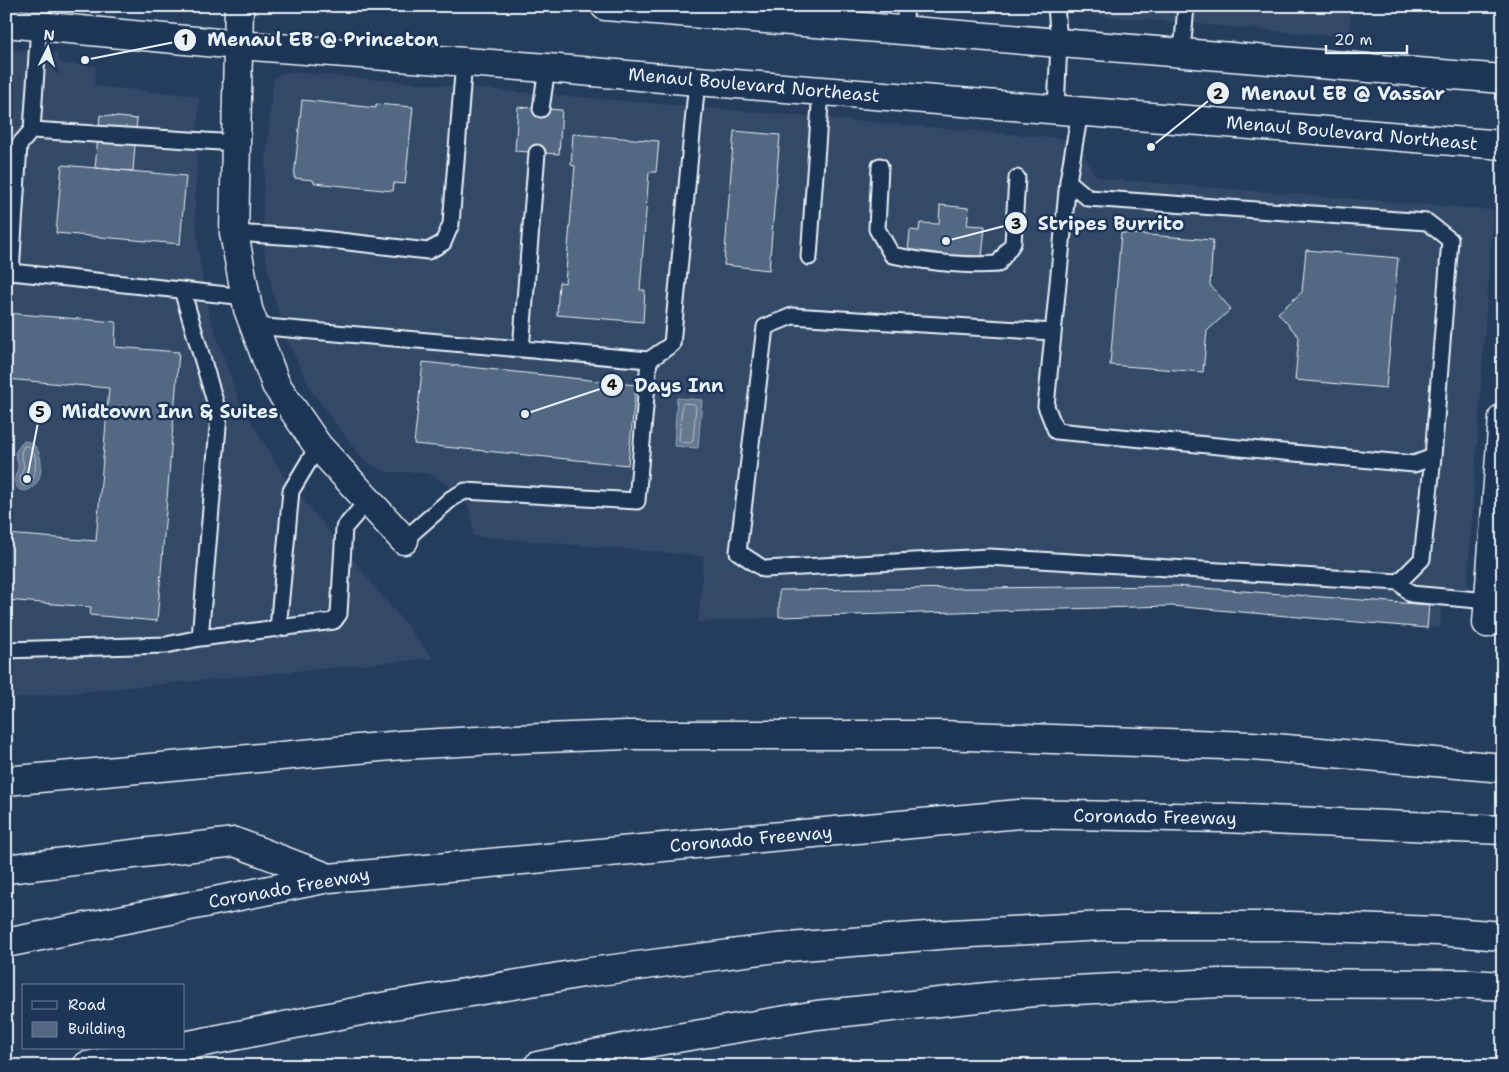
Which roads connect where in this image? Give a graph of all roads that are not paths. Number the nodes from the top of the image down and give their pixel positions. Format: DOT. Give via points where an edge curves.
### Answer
graph roads {
  1 [pos="239,6"];
  2 [pos="606,6"];
  3 [pos="1056,6"];
  4 [pos="1186,6"];
  5 [pos="750,12"];
  6 [pos="905,18"];
  7 [pos="6,23"];
  8 [pos="39,26"];
  9 [pos="1060,43"];
  10 [pos="238,45"];
  11 [pos="1182,53"];
  12 [pos="464,61"];
  13 [pos="547,68"];
  14 [pos="1503,79"];
  15 [pos="697,81"];
  16 [pos="821,91"];
  17 [pos="540,109"];
  18 [pos="1068,110"];
  19 [pos="32,130"];
  20 [pos="236,143"];
  21 [pos="1503,145"];
  22 [pos="537,153"];
  23 [pos="880,166"];
  24 [pos="1017,178"];
  25 [pos="1068,181"];
  26 [pos="234,233"];
  27 [pos="809,257"];
  28 [pos="9,272"];
  29 [pos="182,290"];
  30 [pos="246,297"];
  31 [pos="254,326"];
  32 [pos="1053,332"];
  33 [pos="521,349"];
  34 [pos="649,360"];
  35 [pos="1503,418"];
  36 [pos="318,446"];
  37 [pos="1432,457"];
  38 [pos="368,500"];
  39 [pos="404,540"];
  40 [pos="1399,582"];
  41 [pos="1492,598"];
  42 [pos="278,628"];
  43 [pos="200,638"];
  44 [pos="6,650"];
  45 [pos="1503,768"];
  46 [pos="6,781"];
  47 [pos="1503,830"];
  48 [pos="6,869"];
  49 [pos="329,878"];
  50 [pos="1503,936"];
  51 [pos="6,943"];
  52 [pos="1503,986"];
  53 [pos="185,1046"];
  54 [pos="164,1050"];
  55 [pos="87,1066"];
  56 [pos="538,1066"];
  1 -- 10 [label="main road"];
  2 -- 5 [label="main road"];
  3 -- 9 [label="lane"];
  4 -- 11 [label="lane"];
  5 -- 6 [label="main road"];
  6 -- 9 [label="main road"];
  7 -- 8 [label="main road, Menaul Boulevard Northeast"];
  8 -- 10 [label="main road, Menaul Boulevard Northeast"];
  8 -- 19 [label="lane"];
  9 -- 11 [label="main road"];
  9 -- 18 [label="lane"];
  10 -- 12 [label="main road, Menaul Boulevard Northeast"];
  10 -- 20 [label="main road"];
  11 -- 14 [label="main road"];
  12 -- 13 [label="main road, Menaul Boulevard Northeast"];
  12 -- 26 [label="lane" via="451,224 443,243 428,251"];
  13 -- 15 [label="main road, Menaul Boulevard Northeast"];
  13 -- 17 [label="lane"];
  15 -- 16 [label="main road, Menaul Boulevard Northeast"];
  15 -- 34 [label="lane" via="672,344"];
  16 -- 18 [label="main road, Menaul Boulevard Northeast"];
  16 -- 27 [label="lane"];
  18 -- 21 [label="main road, Menaul Boulevard Northeast"];
  18 -- 25 [label="lane"];
  19 -- 20 [label="lane"];
  19 -- 28 [label="lane" via="19,145"];
  20 -- 26 [label="main road"];
  22 -- 33 [label="lane"];
  23 -- 24 [label="lane" via="877,229 892,255 925,262 998,264 1013,244"];
  25 -- 32 [label="lane"];
  25 -- 37 [label="lane" via="1088,198 1426,222 1450,240"];
  26 -- 30 [label="main road"];
  28 -- 29 [label="lane"];
  29 -- 30 [label="lane"];
  29 -- 43 [label="lane" via="219,415"];
  30 -- 31 [label="main road"];
  31 -- 33 [label="lane"];
  31 -- 36 [label="main road" via="276,386"];
  32 -- 37 [label="lane" via="1046,406 1056,431 1414,464"];
  32 -- 40 [label="lane" via="792,316 765,327 738,552 764,569 989,557"];
  33 -- 34 [label="lane"];
  34 -- 39 [label="lane" via="637,501 465,491 452,498"];
  35 -- 41 [label="main road"];
  36 -- 38 [label="main road"];
  36 -- 42 [label="lane" via="291,491"];
  37 -- 40 [label="lane" via="1422,559"];
  38 -- 39 [label="main road"];
  38 -- 42 [label="lane" via="344,528 339,614 334,621"];
  40 -- 41 [label="lane" via="1411,594"];
  42 -- 43 [label="lane"];
  43 -- 44 [label="lane" via="166,645"];
  45 -- 46 [label="main road" via="1252,746 940,735 627,735 402,745"];
  47 -- 49 [label="main road, Coronado Freeway" via="1224,818 1019,814"];
  48 -- 49 [label="main road" via="235,842"];
  49 -- 51 [label="main road, Coronado Freeway"];
  50 -- 53 [label="main road" via="1291,926 1104,926 777,948 583,973 370,1009"];
  52 -- 56 [label="main road" via="1220,983 1034,992 817,1015 653,1042"];
  54 -- 55 [label="main road"];
}
